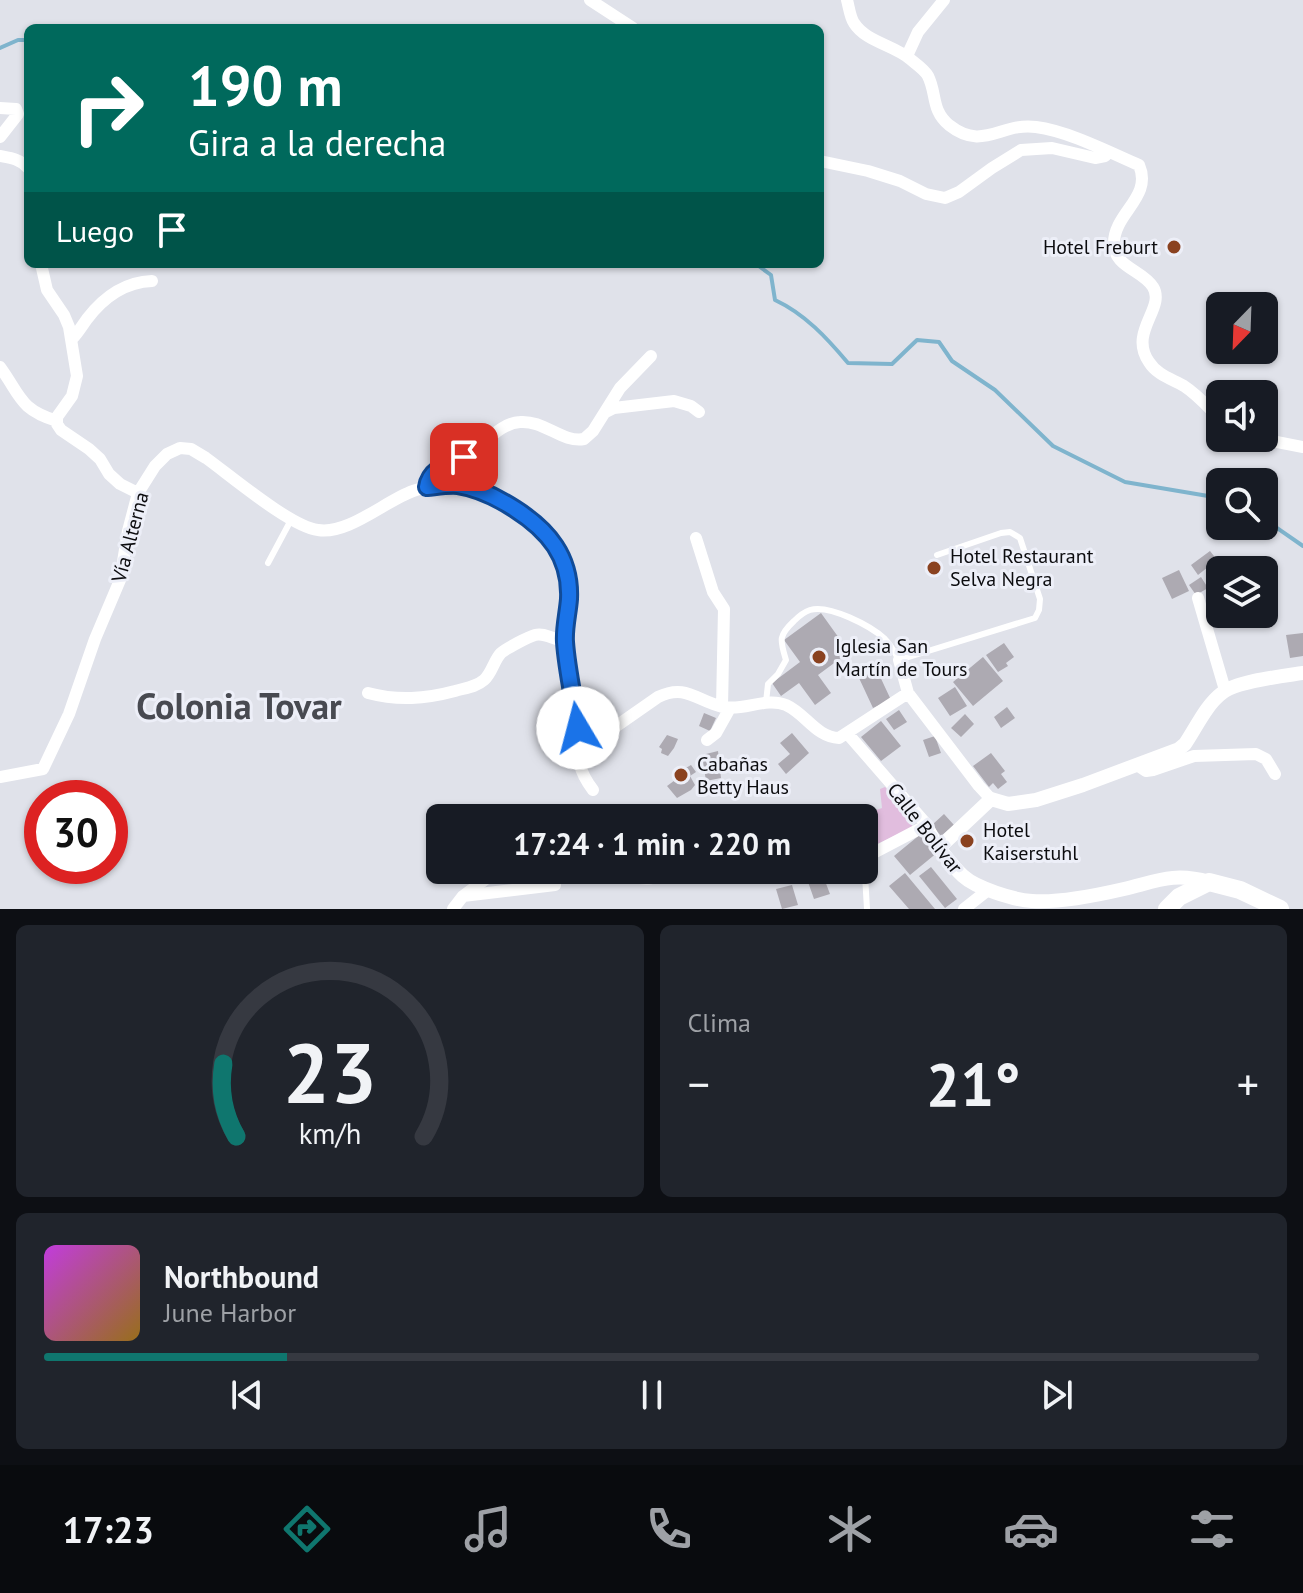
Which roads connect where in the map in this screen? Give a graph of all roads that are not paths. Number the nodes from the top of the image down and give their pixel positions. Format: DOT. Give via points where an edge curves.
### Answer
graph roads {
  1 [pos="590,0"];
  2 [pos="847,0"];
  3 [pos="944,0"];
  4 [pos="627,24"];
  5 [pos="907,56"];
  6 [pos="0,108"];
  7 [pos="0,137"];
  8 [pos="1109,152"];
  9 [pos="0,156"];
  10 [pos="824,162"];
  11 [pos="24,164"];
  12 [pos="42,268"];
  13 [pos="152,281"];
  14 [pos="72,339"];
  15 [pos="651,356"];
  16 [pos="0,367"];
  17 [pos="1206,404"];
  18 [pos="606,412"];
  19 [pos="699,412"];
  20 [pos="57,421"];
  21 [pos="1278,442"];
  22 [pos="1303,447"];
  23 [pos="427,487"];
  24 [pos="138,493"];
  25 [pos="291,520"];
  26 [pos="696,538"];
  27 [pos="937,555"];
  28 [pos="268,563"];
  29 [pos="1198,598"];
  30 [pos="565,641"];
  31 [pos="899,660"];
  32 [pos="1303,673"];
  33 [pos="1225,690"];
  34 [pos="368,693"];
  35 [pos="908,693"];
  36 [pos="766,703"];
  37 [pos="726,707"];
  38 [pos="847,733"];
  39 [pos="583,735"];
  40 [pos="707,740"];
  41 [pos="1137,765"];
  42 [pos="1275,774"];
  43 [pos="0,777"];
  44 [pos="593,790"];
  45 [pos="991,799"];
  46 [pos="927,825"];
  47 [pos="939,848"];
  48 [pos="878,851"];
  49 [pos="1209,882"];
  50 [pos="479,884"];
  51 [pos="866,884"];
  52 [pos="555,885"];
  53 [pos="988,890"];
  54 [pos="463,896"];
  55 [pos="453,909"];
  56 [pos="867,909"];
  57 [pos="964,909"];
  58 [pos="1167,909"];
  59 [pos="1280,909"];
  1 -- 4 [label="street"];
  2 -- 5 [label="street" via="861,31"];
  3 -- 5 [label="street" via="918,32"];
  5 -- 8 [label="street" via="927,74 938,114 968,136 985,138 1011,128 1035,127"];
  6 -- 7 [label="street" via="14,108 18,114"];
  8 -- 10 [label="street" via="1095,158 1052,148 1021,150 945,198"];
  8 -- 17 [label="street" via="1139,165 1142,172 1143,185 1113,243 1123,264 1148,281 1156,296 1141,338 1144,352 1149,364"];
  9 -- 11 [label="street"];
  12 -- 14 [label="street"];
  13 -- 14 [label="street" via="113,293"];
  14 -- 20 [label="street" via="76,382"];
  15 -- 18 [label="street" via="620,388"];
  16 -- 20 [label="street" via="26,407"];
  18 -- 19 [label="street" via="674,401"];
  18 -- 23 [label="street" via="588,437 579,440 534,423 508,425 432,474"];
  20 -- 24 [label="street" via="120,484"];
  21 -- 22 [label="street"];
  23 -- 25 [label="street, Vía Alterna" via="337,529 310,529"];
  23 -- 30 [label="street" via="456,484 479,491 533,520 551,538 569,595"];
  24 -- 25 [label="street, Vía Alterna" via="167,454 191,449"];
  24 -- 43 [label="street, Vía Alterna" via="120,580 43,769"];
  25 -- 28 [label="lane"];
  26 -- 37 [label="street" via="724,609"];
  27 -- 31 [label="lane" via="1010,532 1020,538 1039,610 1035,618"];
  29 -- 33 [label="street"];
  30 -- 34 [label="street" via="534,635 501,653 486,679 453,692 407,699"];
  30 -- 39 [label="street"];
  31 -- 35 [label="street"];
  31 -- 36 [label="lane" via="874,630 831,611 809,610 781,638 786,660 768,684"];
  32 -- 33 [label="street"];
  33 -- 41 [label="street" via="1185,744"];
  35 -- 38 [label="street"];
  35 -- 45 [label="street"];
  36 -- 37 [label="street"];
  36 -- 38 [label="street" via="788,706 831,738"];
  37 -- 39 [label="street" via="680,691 667,693 605,734"];
  37 -- 40 [label="street" via="716,733"];
  38 -- 46 [label="street, Calle Bolívar"];
  39 -- 44 [label="street" via="578,759"];
  41 -- 42 [label="street" via="1146,771 1194,756 1256,754"];
  41 -- 45 [label="street" via="1036,800 1008,804"];
  45 -- 47 [label="street"];
  46 -- 47 [label="street, Calle Bolívar"];
  46 -- 48 [label="street"];
  47 -- 53 [label="street, Calle Bolívar" via="964,877"];
  49 -- 53 [label="street, Calle Bolívar" via="1189,876 1165,878 1032,901"];
  49 -- 58 [label="main road"];
  49 -- 59 [label="main road"];
  50 -- 54 [label="street"];
  51 -- 56 [label="lane"];
  52 -- 54 [label="street"];
  53 -- 57 [label="street"];
  54 -- 55 [label="street"];
}
